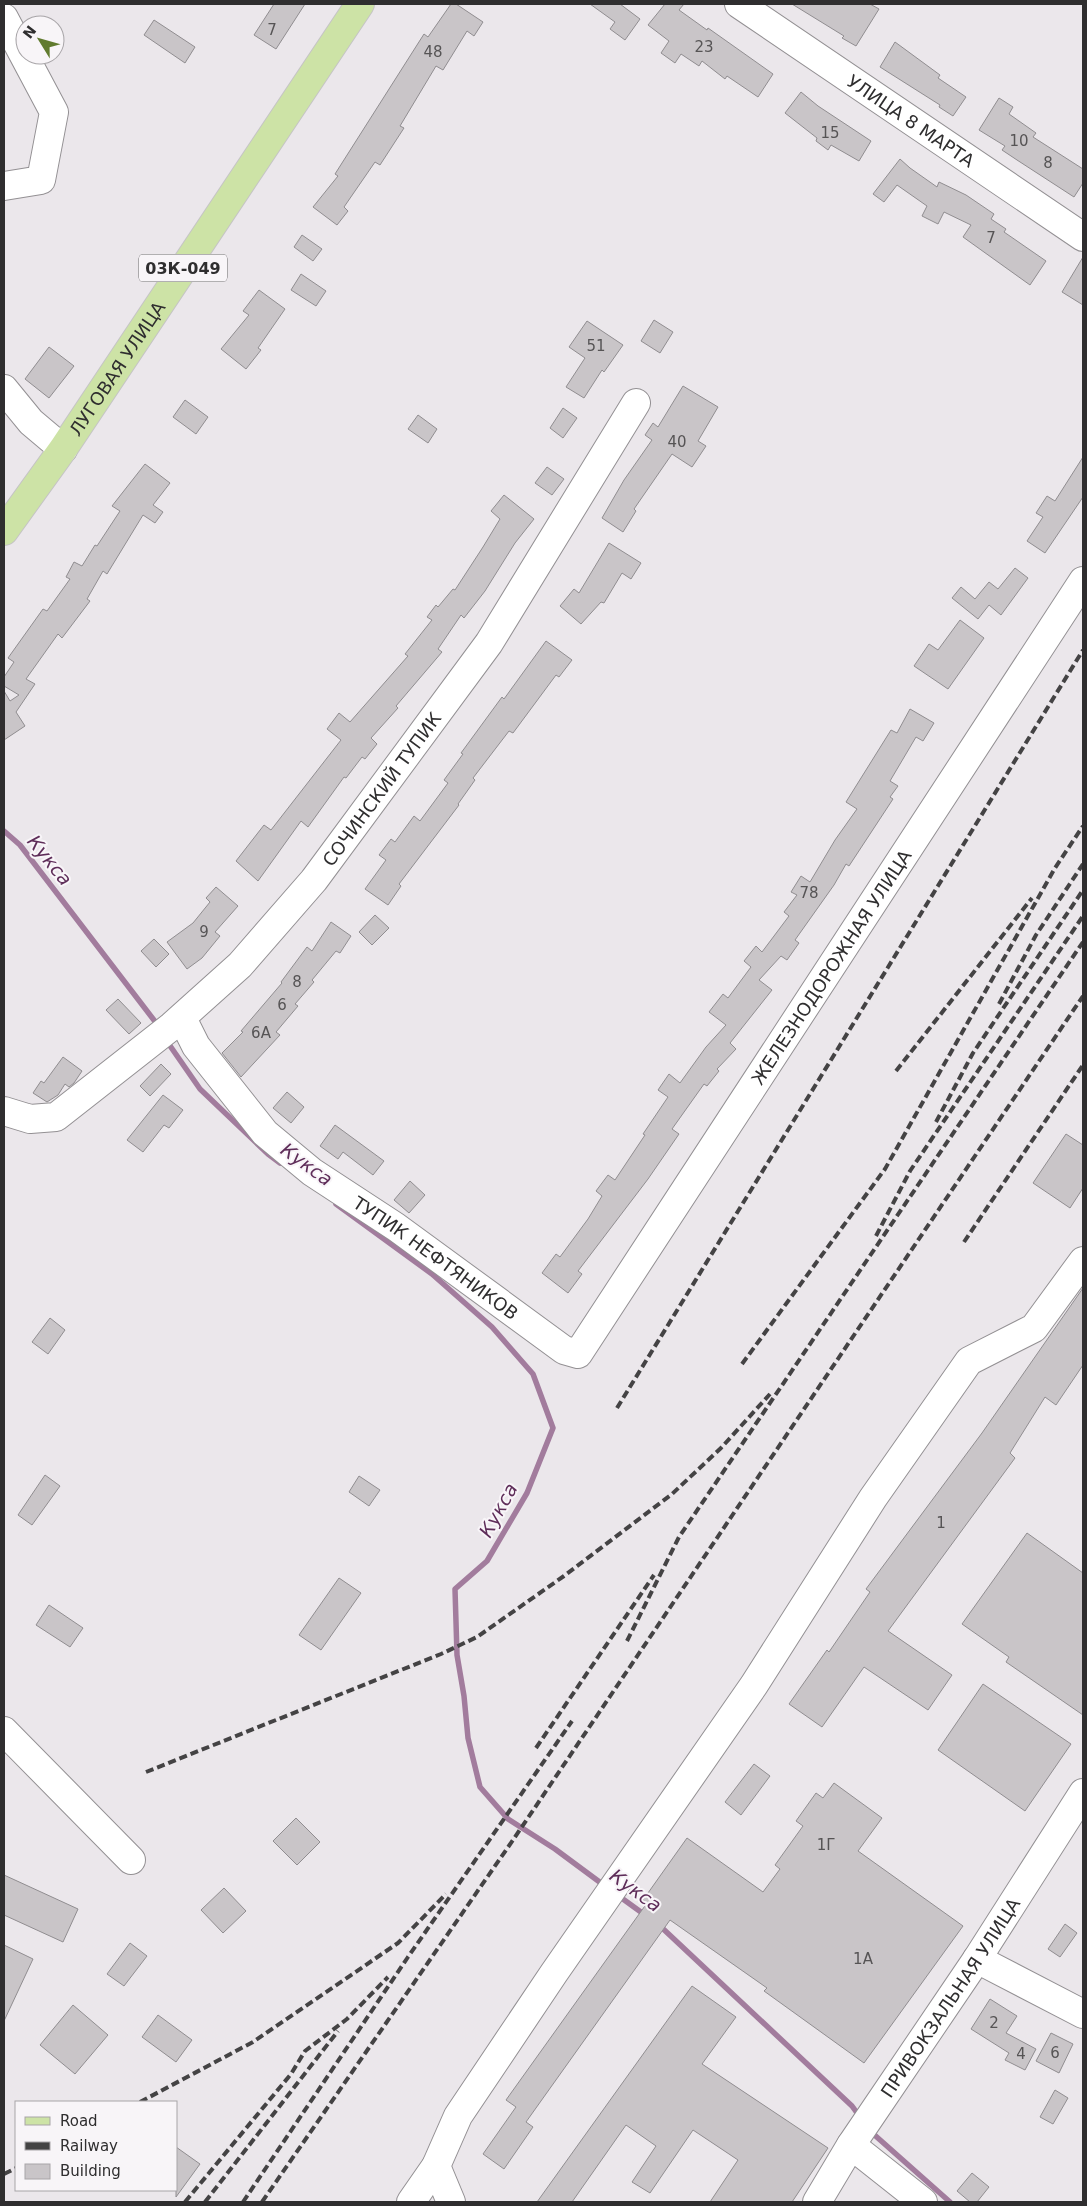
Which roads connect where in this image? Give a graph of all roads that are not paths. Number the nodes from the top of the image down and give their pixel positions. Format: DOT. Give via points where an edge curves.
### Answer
graph roads {
  1 [pos="360,4"];
  2 [pos="739,4"];
  3 [pos="4,18"];
  4 [pos="4,186"];
  5 [pos="1083,237"];
  6 [pos="4,389"];
  7 [pos="636,403"];
  8 [pos="63,449"];
  9 [pos="4,531"];
  10 [pos="1083,581"];
  11 [pos="170,1028"];
  12 [pos="4,1111"];
  13 [pos="1083,1261"];
  14 [pos="578,1354"];
  15 [pos="4,1731"];
  16 [pos="1083,1793"];
  17 [pos="131,1860"];
  18 [pos="977,1959"];
  19 [pos="1083,2014"];
  20 [pos="860,2132"];
  21 [pos="436,2166"];
  22 [pos="410,2202"];
  23 [pos="451,2202"];
  24 [pos="817,2202"];
  25 [pos="923,2202"];
  1 -- 8 [label="main road, ЛУГОВАЯ УЛИЦА / 03К-049"];
  2 -- 5 [label="street, УЛИЦА 8 МАРТА"];
  3 -- 4 [label="street" via="54,112 41,180"];
  6 -- 8 [label="street" via="31,422"];
  7 -- 11 [label="street, СОЧИНСКИЙ ТУПИК" via="489,643 314,880 240,965"];
  8 -- 9 [label="main road, ЛУГОВАЯ УЛИЦА / 03К-049"];
  10 -- 14 [label="street, ЖЕЛЕЗНОДОРОЖНАЯ УЛИЦА"];
  11 -- 12 [label="street, СОЧИНСКИЙ ТУПИК" via="56,1117 30,1119"];
  11 -- 14 [label="street, ТУПИК НЕФТЯНИКОВ" via="196,1046 272,1139 312,1172 396,1227 564,1350"];
  13 -- 21 [label="street" via="1034,1328 969,1361 873,1498 754,1685 458,2116"];
  15 -- 17 [label="street"];
  16 -- 18 [label="street, ПРИВОКЗАЛЬНАЯ УЛИЦА"];
  18 -- 19 [label="street"];
  18 -- 20 [label="street, ПРИВОКЗАЛЬНАЯ УЛИЦА"];
  20 -- 24 [label="street, ПРИВОКЗАЛЬНАЯ УЛИЦА"];
  20 -- 25 [label="street"];
  21 -- 22 [label="street"];
  21 -- 23 [label="street"];
}
